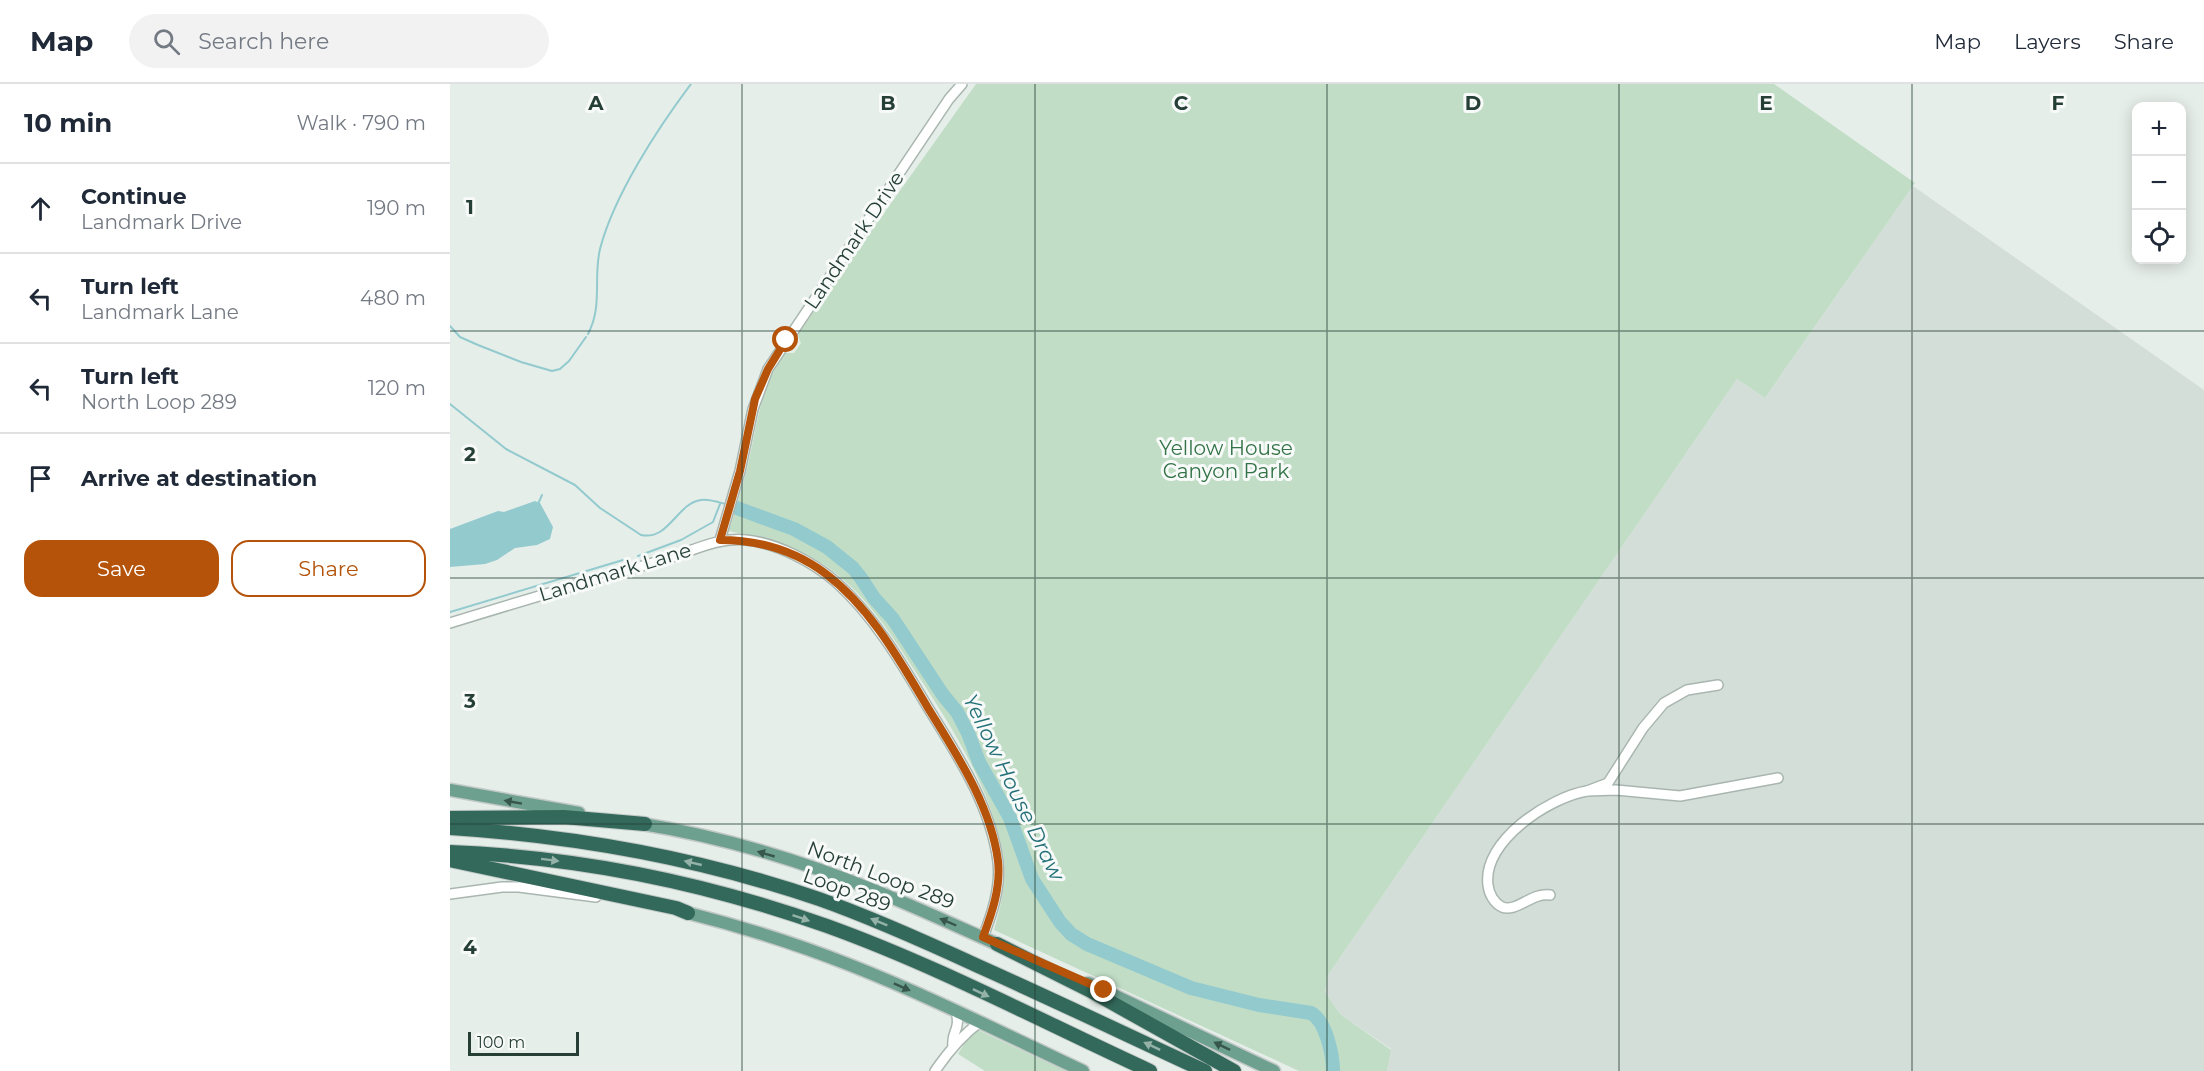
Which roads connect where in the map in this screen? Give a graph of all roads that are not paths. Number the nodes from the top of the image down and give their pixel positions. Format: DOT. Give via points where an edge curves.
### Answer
graph roads {
  1 [pos="962,84"];
  2 [pos="720,540"];
  3 [pos="450,623"];
  4 [pos="1718,685"];
  5 [pos="1778,778"];
  6 [pos="450,790"];
  7 [pos="1587,791"];
  8 [pos="450,818"];
  9 [pos="645,824"];
  10 [pos="450,828"];
  11 [pos="450,852"];
  12 [pos="450,860"];
  13 [pos="450,894"];
  14 [pos="1550,895"];
  15 [pos="688,913"];
  16 [pos="983,937"];
  17 [pos="997,944"];
  18 [pos="956,1011"];
  19 [pos="980,1022"];
  20 [pos="953,1046"];
  21 [pos="935,1071"];
  22 [pos="1083,1071"];
  23 [pos="1150,1071"];
  24 [pos="1204,1071"];
  25 [pos="1234,1071"];
  26 [pos="1274,1071"];
  1 -- 2 [label="street, Landmark Drive" via="768,369 753,408"];
  2 -- 3 [label="street, Landmark Lane"];
  2 -- 16 [label="street, Landmark Lane" via="759,542 813,565 850,596 884,638 949,742 974,789 994,840 998,880"];
  4 -- 7 [label="street" via="1687,690 1664,703 1608,783"];
  5 -- 7 [label="street" via="1680,796"];
  9 -- 6 [label="main road, North Loop 289, one-way"];
  7 -- 14 [label="street" via="1560,799 1539,812 1506,838 1488,866 1488,889 1502,907 1514,908 1532,897"];
  8 -- 9 [label="highway" via="564,817"];
  16 -- 9 [label="main road, North Loop 289, one-way" via="874,890 794,862"];
  24 -- 10 [label="highway, Loop 289, one-way" via="915,937 789,890 651,853 546,836"];
  11 -- 23 [label="highway, Loop 289, one-way" via="620,871 763,905 908,959"];
  12 -- 15 [label="highway"];
  13 -- 15 [label="street" via="519,887"];
  15 -- 18 [label="main road, one-way" via="814,951"];
  16 -- 17 [label="main road, North Loop 289"];
  17 -- 25 [label="highway"];
  26 -- 17 [label="main road, North Loop 289, one-way"];
  18 -- 19 [label="main road"];
  18 -- 20 [label="street" via="958,1025"];
  19 -- 20 [label="street"];
  19 -- 22 [label="main road"];
  20 -- 21 [label="street"];
}
